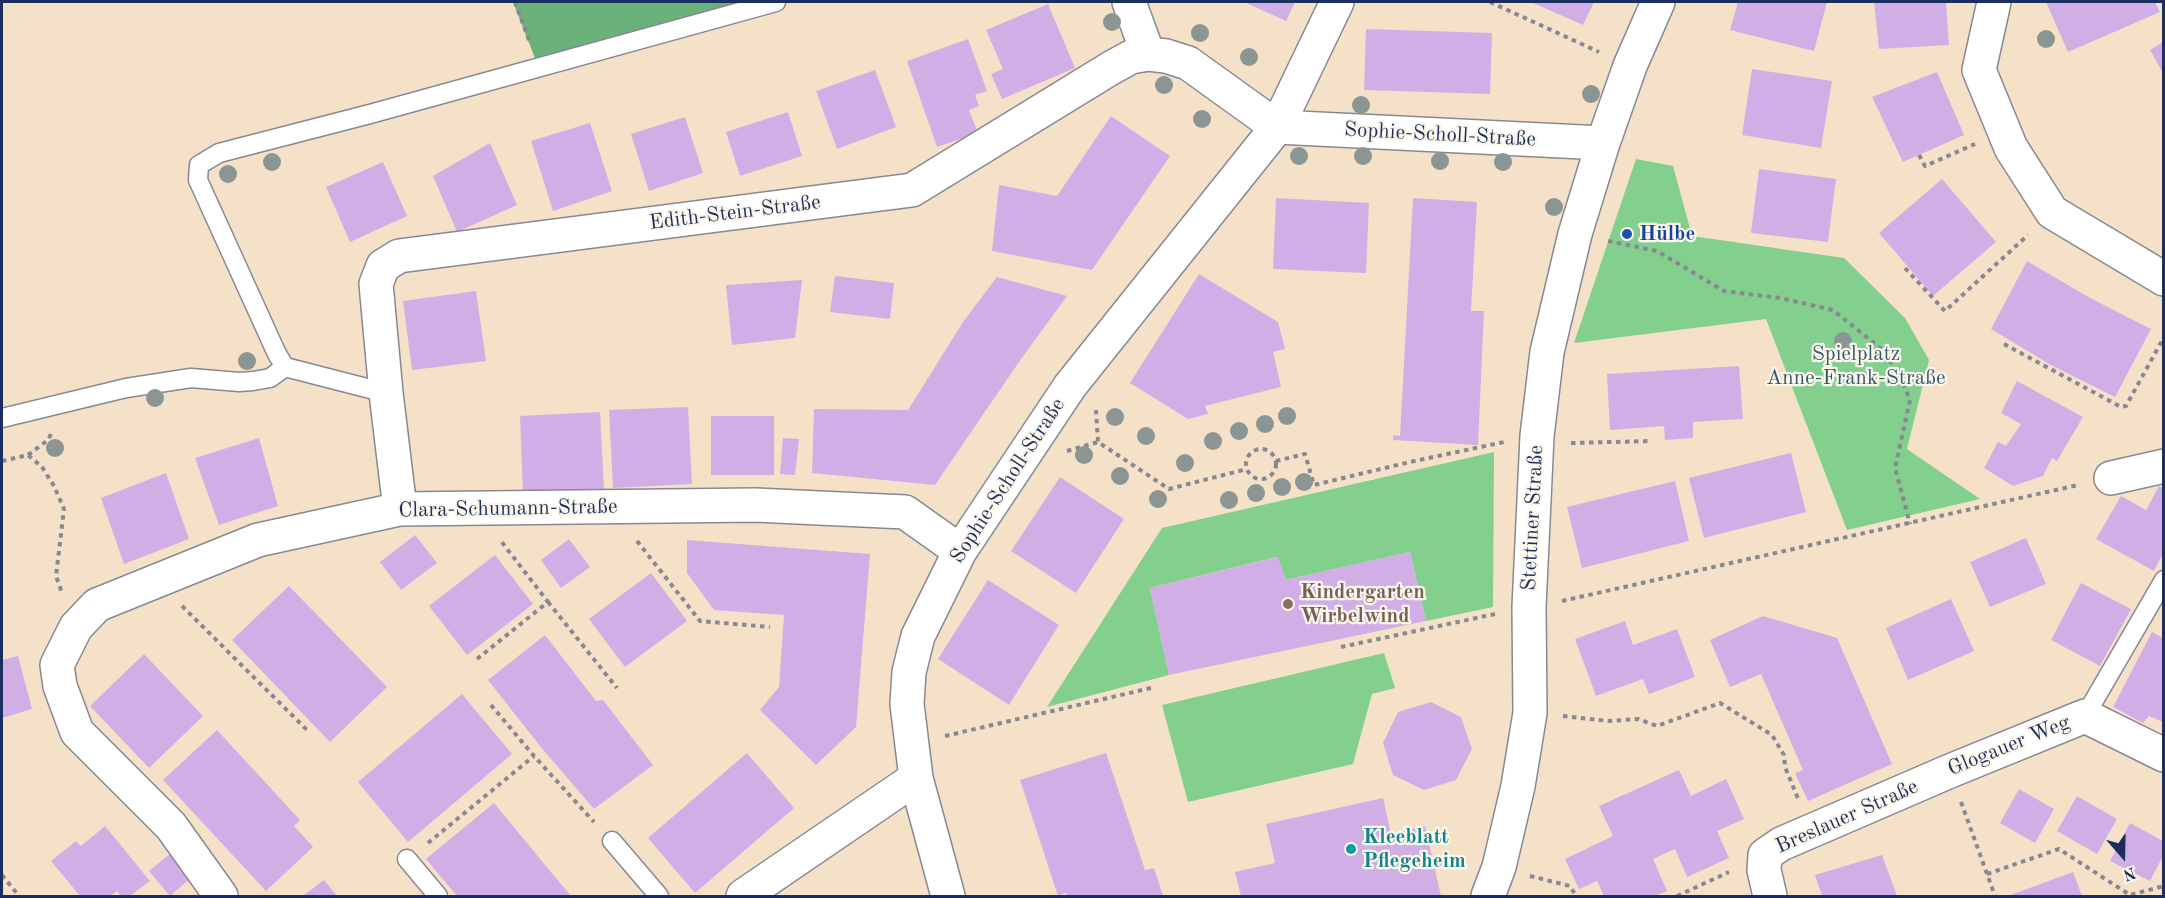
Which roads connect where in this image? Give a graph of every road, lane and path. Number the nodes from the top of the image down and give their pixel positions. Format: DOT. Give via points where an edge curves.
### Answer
graph roads {
  1 [pos="515,2"];
  2 [pos="776,2"];
  3 [pos="1129,2"];
  4 [pos="1337,2"];
  5 [pos="1490,2"];
  6 [pos="1658,2"];
  7 [pos="1994,2"];
  8 [pos="1148,54"];
  9 [pos="538,66"];
  10 [pos="1630,66"];
  11 [pos="1277,127"];
  12 [pos="2003,132"];
  13 [pos="1603,143"];
  14 [pos="1919,155"];
  15 [pos="2052,212"];
  16 [pos="1575,234"];
  17 [pos="1905,268"];
  18 [pos="2163,279"];
  19 [pos="2163,338"];
  20 [pos="2004,344"];
  21 [pos="285,367"];
  22 [pos="386,393"];
  23 [pos="2,418"];
  24 [pos="1537,440"];
  25 [pos="1652,441"];
  26 [pos="1098,442"];
  27 [pos="2,461"];
  28 [pos="1276,461"];
  29 [pos="2163,466"];
  30 [pos="1246,469"];
  31 [pos="2111,478"];
  32 [pos="610,507"];
  33 [pos="400,509"];
  34 [pos="477,509"];
  35 [pos="1910,524"];
  36 [pos="960,551"];
  37 [pos="155,580"];
  38 [pos="2163,580"];
  39 [pos="548,602"];
  40 [pos="1529,607"];
  41 [pos="76,627"];
  42 [pos="770,627"];
  43 [pos="1341,647"];
  44 [pos="477,659"];
  45 [pos="617,688"];
  46 [pos="1151,688"];
  47 [pos="491,705"];
  48 [pos="1530,713"];
  49 [pos="2085,716"];
  50 [pos="309,732"];
  51 [pos="912,744"];
  52 [pos="2163,755"];
  53 [pos="534,756"];
  54 [pos="1942,774"];
  55 [pos="916,778"];
  56 [pos="1810,830"];
  57 [pos="612,841"];
  58 [pos="1765,855"];
  59 [pos="407,859"];
  60 [pos="1987,874"];
  61 [pos="2,875"];
  62 [pos="1493,882"];
  63 [pos="2163,886"];
  64 [pos="19,897"];
  65 [pos="221,897"];
  66 [pos="438,897"];
  67 [pos="659,897"];
  68 [pos="743,897"];
  69 [pos="948,897"];
  70 [pos="1576,897"];
  71 [pos="1677,897"];
  72 [pos="1770,897"];
  73 [pos="1995,897"];
  1 -- 9 [label="path"];
  2 -- 9 [label="lane"];
  3 -- 8 [label="street"];
  4 -- 11 [label="street, Sophie-Scholl-Straße"];
  5 -- 10 [label="path"];
  6 -- 10 [label="street, Stettiner Straße"];
  7 -- 12 [label="street" via="1979,70"];
  8 -- 11 [label="street, Edith-Stein-Straße" via="1188,63"];
  8 -- 22 [label="street, Edith-Stein-Straße" via="1131,57 1111,68 912,190 399,256 383,266 376,284"];
  9 -- 21 [label="lane" via="219,153 199,165 198,180"];
  10 -- 13 [label="street, Stettiner Straße"];
  11 -- 13 [label="street, Sophie-Scholl-Straße"];
  11 -- 36 [label="street, Sophie-Scholl-Straße" via="1070,386"];
  12 -- 14 [label="path" via="1925,166"];
  12 -- 15 [label="street"];
  13 -- 16 [label="street, Stettiner Straße"];
  15 -- 17 [label="path" via="1945,311"];
  15 -- 18 [label="street"];
  16 -- 24 [label="street, Stettiner Straße" via="1547,352"];
  16 -- 35 [label="path" via="1657,251 1724,291 1833,310 1879,347 1898,371 1910,400 1895,468"];
  19 -- 20 [label="path" via="2126,406 2121,407"];
  21 -- 22 [label="lane"];
  21 -- 23 [label="lane" via="270,378 239,382 191,378 126,388"];
  22 -- 33 [label="street, Edith-Stein-Straße"];
  24 -- 25 [label="path"];
  24 -- 28 [label="path" via="1410,462 1314,484 1305,454"];
  24 -- 40 [label="street, Stettiner Straße"];
  26 -- 30 [label="path" via="1169,489"];
  27 -- 41 [label="path" via="28,455 42,467 54,486 64,509 56,576"];
  28 -- 30 [label="path" via="1274,474 1267,479 1252,477"];
  28 -- 30 [label="path" via="1267,450 1257,449 1249,455"];
  29 -- 31 [label="street"];
  31 -- 35 [label="path"];
  32 -- 34 [label="street, Clara-Schumann-Straße"];
  32 -- 36 [label="street, Clara-Schumann-Straße" via="755,506 905,512"];
  32 -- 42 [label="path" via="700,621"];
  33 -- 34 [label="street, Clara-Schumann-Straße"];
  33 -- 37 [label="street, Clara-Schumann-Straße" via="258,540"];
  34 -- 39 [label="path"];
  35 -- 40 [label="path"];
  36 -- 51 [label="street, Sophie-Scholl-Straße" via="918,636 909,672 907,704"];
  37 -- 41 [label="street, Clara-Schumann-Straße" via="97,605"];
  37 -- 50 [label="path"];
  38 -- 49 [label="lane, Glogauer Weg"];
  39 -- 44 [label="path"];
  39 -- 45 [label="path"];
  40 -- 43 [label="path"];
  40 -- 48 [label="street, Stettiner Straße"];
  41 -- 65 [label="street, Clara-Schumann-Straße" via="57,665 76,732 171,826"];
  46 -- 51 [label="path"];
  47 -- 53 [label="path"];
  48 -- 56 [label="path" via="1609,721 1638,719 1657,726 1719,704 1772,735 1784,755"];
  48 -- 62 [label="street, Stettiner Straße" via="1518,786"];
  49 -- 52 [label="street, Glogauer Weg"];
  49 -- 54 [label="street, Glogauer Weg"];
  51 -- 55 [label="street, Sophie-Scholl-Straße"];
  53 -- 57 [label="path"];
  53 -- 59 [label="path"];
  54 -- 56 [label="street, Breslauer Straße"];
  54 -- 60 [label="path"];
  55 -- 68 [label="street"];
  55 -- 69 [label="street, Sophie-Scholl-Straße"];
  56 -- 58 [label="street, Breslauer Straße"];
  57 -- 67 [label="lane"];
  58 -- 71 [label="path"];
  58 -- 72 [label="street, Breslauer Straße"];
  59 -- 66 [label="lane"];
  60 -- 63 [label="path" via="2059,849 2130,896"];
  60 -- 73 [label="path"];
  61 -- 64 [label="path"];
  62 -- 70 [label="path" via="1570,886"];
}
